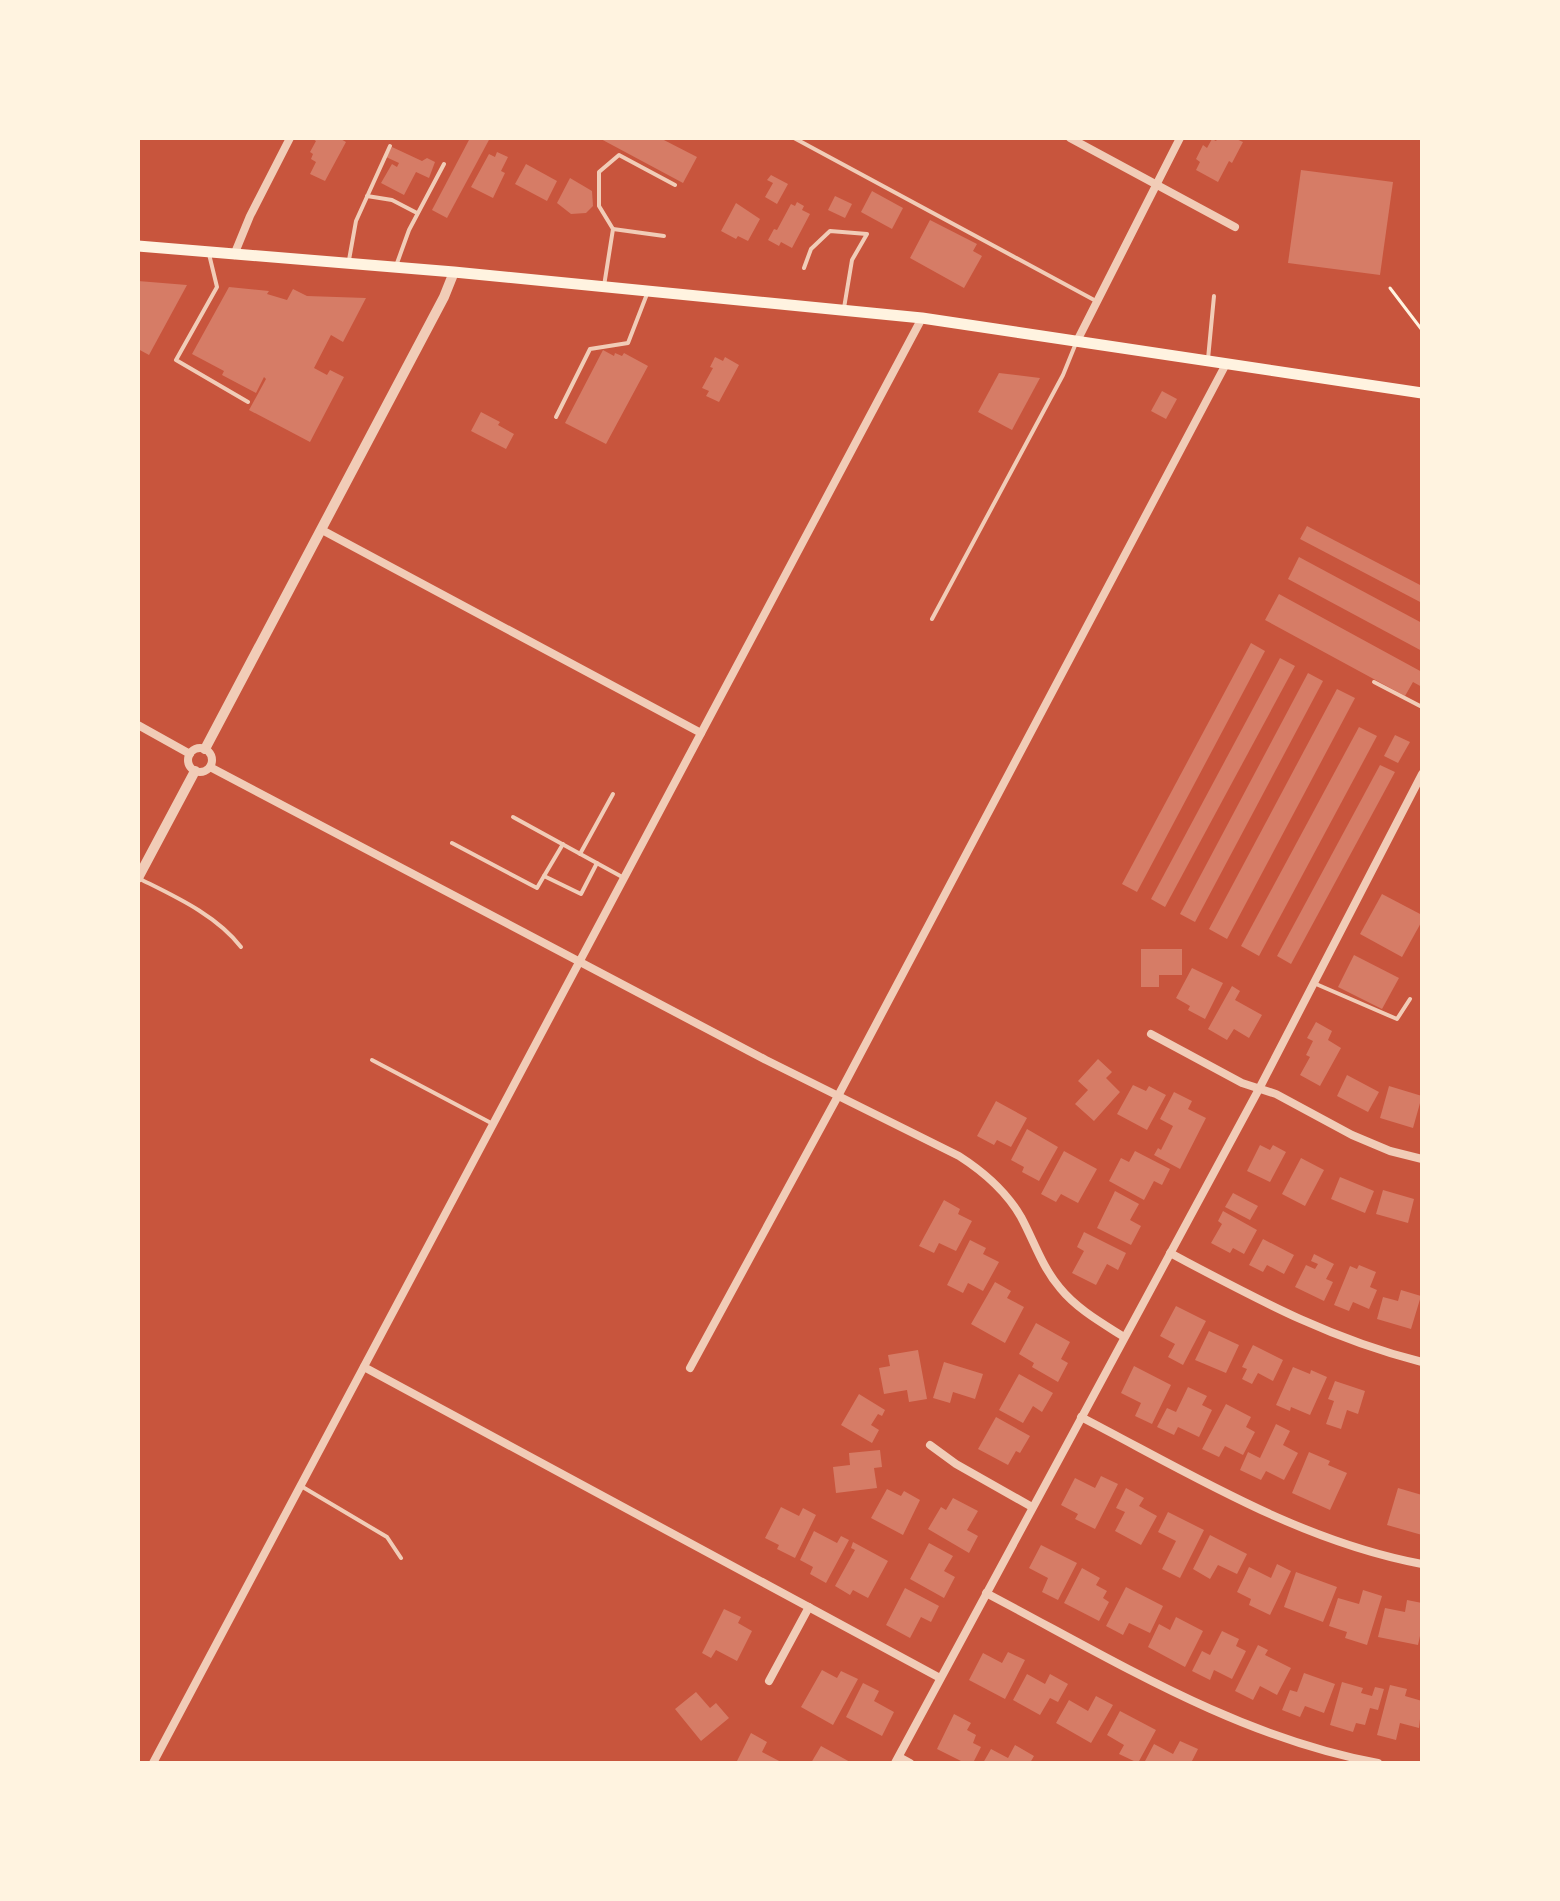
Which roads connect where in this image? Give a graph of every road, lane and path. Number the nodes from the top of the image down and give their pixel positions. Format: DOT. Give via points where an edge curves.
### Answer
graph roads {
  1 [pos="290,138"];
  2 [pos="794,138"];
  3 [pos="1070,138"];
  4 [pos="1180,138"];
  5 [pos="390,146"];
  6 [pos="444,164"];
  7 [pos="675,185"];
  8 [pos="1156,185"];
  9 [pos="367,196"];
  10 [pos="418,213"];
  11 [pos="1235,227"];
  12 [pos="613,229"];
  13 [pos="664,236"];
  14 [pos="141,250"];
  15 [pos="208,252"];
  16 [pos="234,255"];
  17 [pos="348,265"];
  18 [pos="395,268"];
  19 [pos="804,268"];
  20 [pos="454,272"];
  21 [pos="604,288"];
  22 [pos="1390,288"];
  23 [pos="648,292"];
  24 [pos="1214,296"];
  25 [pos="1096,301"];
  26 [pos="843,311"];
  27 [pos="922,318"];
  28 [pos="1422,330"];
  29 [pos="1077,341"];
  30 [pos="1207,361"];
  31 [pos="1226,364"];
  32 [pos="1422,393"];
  33 [pos="248,402"];
  34 [pos="556,417"];
  35 [pos="322,530"];
  36 [pos="932,619"];
  37 [pos="1374,682"];
  38 [pos="1422,707"];
  39 [pos="138,725"];
  40 [pos="701,733"];
  41 [pos="205,749"];
  42 [pos="190,754"];
  43 [pos="210,767"];
  44 [pos="195,771"];
  45 [pos="1422,774"];
  46 [pos="613,794"];
  47 [pos="513,817"];
  48 [pos="452,843"];
  49 [pos="563,844"];
  50 [pos="580,854"];
  51 [pos="597,863"];
  52 [pos="544,876"];
  53 [pos="138,878"];
  54 [pos="624,878"];
  55 [pos="241,947"];
  56 [pos="579,962"];
  57 [pos="1314,983"];
  58 [pos="1410,999"];
  59 [pos="1151,1034"];
  60 [pos="372,1060"];
  61 [pos="1259,1089"];
  62 [pos="838,1096"];
  63 [pos="493,1124"];
  64 [pos="1422,1159"];
  65 [pos="1170,1253"];
  66 [pos="1124,1337"];
  67 [pos="1422,1362"];
  68 [pos="364,1367"];
  69 [pos="690,1368"];
  70 [pos="1081,1417"];
  71 [pos="930,1445"];
  72 [pos="301,1486"];
  73 [pos="1032,1507"];
  74 [pos="401,1558"];
  75 [pos="1422,1564"];
  76 [pos="986,1593"];
  77 [pos="809,1607"];
  78 [pos="940,1678"];
  79 [pos="769,1681"];
  80 [pos="897,1760"];
  81 [pos="153,1763"];
  82 [pos="910,1763"];
  83 [pos="1378,1763"];
  1 -- 16 [label="street"];
  2 -- 25 [label="lane"];
  3 -- 8 [label="street"];
  4 -- 8 [label="street"];
  5 -- 9 [label="lane"];
  6 -- 10 [label="lane"];
  7 -- 12 [label="lane" via="619,155 599,172 599,206"];
  8 -- 11 [label="street"];
  8 -- 25 [label="street"];
  9 -- 10 [label="lane" via="392,200"];
  9 -- 17 [label="lane"];
  10 -- 18 [label="lane"];
  12 -- 13 [label="lane"];
  12 -- 21 [label="lane"];
  14 -- 15 [label="main road"];
  15 -- 16 [label="main road"];
  15 -- 33 [label="lane" via="217,287 176,360"];
  16 -- 17 [label="main road"];
  17 -- 18 [label="main road"];
  18 -- 20 [label="main road"];
  19 -- 26 [label="lane" via="811,249 830,231 867,234 852,260"];
  20 -- 21 [label="main road"];
  20 -- 35 [label="street"];
  21 -- 23 [label="main road"];
  22 -- 28 [label="path"];
  23 -- 26 [label="main road"];
  23 -- 34 [label="lane" via="628,343 590,349"];
  24 -- 30 [label="lane"];
  25 -- 29 [label="street"];
  26 -- 27 [label="main road"];
  27 -- 29 [label="main road"];
  27 -- 40 [label="street"];
  29 -- 30 [label="main road"];
  29 -- 36 [label="lane"];
  30 -- 31 [label="main road"];
  31 -- 32 [label="main road"];
  31 -- 62 [label="street"];
  35 -- 40 [label="street"];
  35 -- 41 [label="street"];
  37 -- 38 [label="lane"];
  39 -- 42 [label="street"];
  40 -- 54 [label="street"];
  41 -- 42 [label="street"];
  41 -- 43 [label="street"];
  42 -- 44 [label="street" via="189,765"];
  43 -- 44 [label="street"];
  43 -- 56 [label="street"];
  44 -- 53 [label="street"];
  45 -- 57 [label="street"];
  46 -- 50 [label="lane"];
  47 -- 49 [label="lane"];
  48 -- 52 [label="lane" via="537,888"];
  49 -- 50 [label="lane"];
  49 -- 52 [label="lane"];
  50 -- 51 [label="lane"];
  51 -- 52 [label="lane" via="581,894"];
  51 -- 54 [label="lane"];
  53 -- 55 [label="lane" via="216,922"];
  54 -- 56 [label="street"];
  56 -- 62 [label="street"];
  56 -- 63 [label="street"];
  57 -- 58 [label="lane" via="1397,1019"];
  57 -- 61 [label="street"];
  59 -- 61 [label="street"];
  60 -- 63 [label="lane"];
  61 -- 64 [label="street" via="1352,1135"];
  61 -- 65 [label="street"];
  62 -- 66 [label="street" via="980,1170 1014,1205 1062,1291"];
  62 -- 69 [label="street"];
  63 -- 68 [label="street"];
  65 -- 66 [label="street"];
  65 -- 67 [label="street" via="1298,1320"];
  66 -- 70 [label="street"];
  68 -- 72 [label="street"];
  68 -- 77 [label="street"];
  70 -- 73 [label="street"];
  70 -- 75 [label="street" via="1266,1513 1369,1551"];
  71 -- 73 [label="street"];
  72 -- 74 [label="lane" via="387,1537"];
  72 -- 81 [label="street"];
  73 -- 76 [label="street"];
  76 -- 78 [label="street"];
  76 -- 83 [label="street" via="1209,1709 1305,1746"];
  77 -- 78 [label="street"];
  77 -- 79 [label="street"];
  78 -- 80 [label="street"];
  80 -- 82 [label="street"];
}
